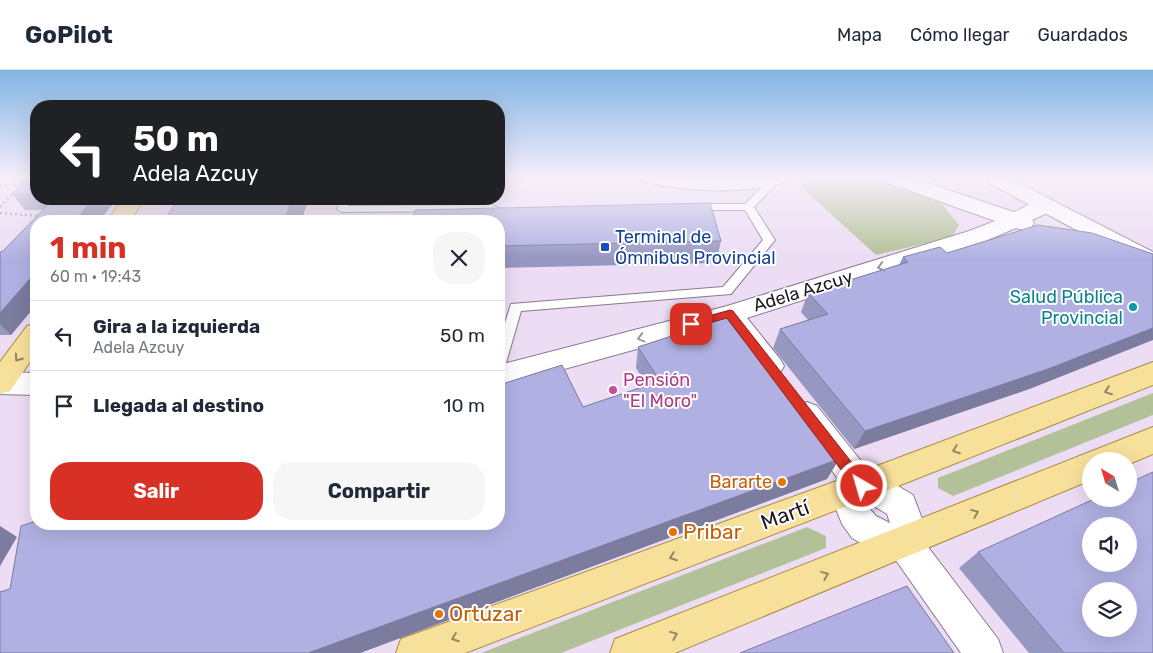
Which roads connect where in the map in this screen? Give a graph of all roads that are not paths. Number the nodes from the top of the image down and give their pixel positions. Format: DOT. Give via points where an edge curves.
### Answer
graph roads {
  1 [pos="343,205"];
  2 [pos="966,205"];
  3 [pos="969,205"];
  4 [pos="748,206"];
  5 [pos="1044,206"];
  6 [pos="679,207"];
  7 [pos="500,208"];
  8 [pos="1016,220"];
  9 [pos="977,236"];
  10 [pos="1153,262"];
  11 [pos="1153,268"];
  12 [pos="730,314"];
  13 [pos="30,341"];
  14 [pos="505,343"];
  15 [pos="1153,373"];
  16 [pos="505,374"];
  17 [pos="0,383"];
  18 [pos="30,384"];
  19 [pos="1153,440"];
  20 [pos="1124,452"];
  21 [pos="1082,470"];
  22 [pos="862,486"];
  23 [pos="904,543"];
  24 [pos="415,653"];
  25 [pos="629,653"];
  26 [pos="984,653"];
  1 -- 7 [label="lane" via="342,209"];
  2 -- 9 [label="street" via="981,224"];
  3 -- 8 [label="street"];
  4 -- 6 [label="lane"];
  4 -- 14 [label="lane" via="769,240 727,291 516,306"];
  5 -- 8 [label="street, Adela Azcuy"];
  5 -- 10 [label="street"];
  8 -- 9 [label="street, Adela Azcuy"];
  8 -- 11 [label="street"];
  9 -- 12 [label="street, Adela Azcuy, one-way"];
  12 -- 16 [label="street, Adela Azcuy, one-way"];
  12 -- 22 [label="street"];
  13 -- 17 [label="main road, one-way"];
  15 -- 22 [label="main road, Martí, one-way"];
  17 -- 18 [label="street"];
  19 -- 20 [label="main road"];
  23 -- 21 [label="main road, one-way"];
  22 -- 23 [label="street" via="850,504 854,517 871,532"];
  22 -- 24 [label="main road, Martí, one-way"];
  25 -- 23 [label="main road, one-way"];
  23 -- 26 [label="street"];
}
